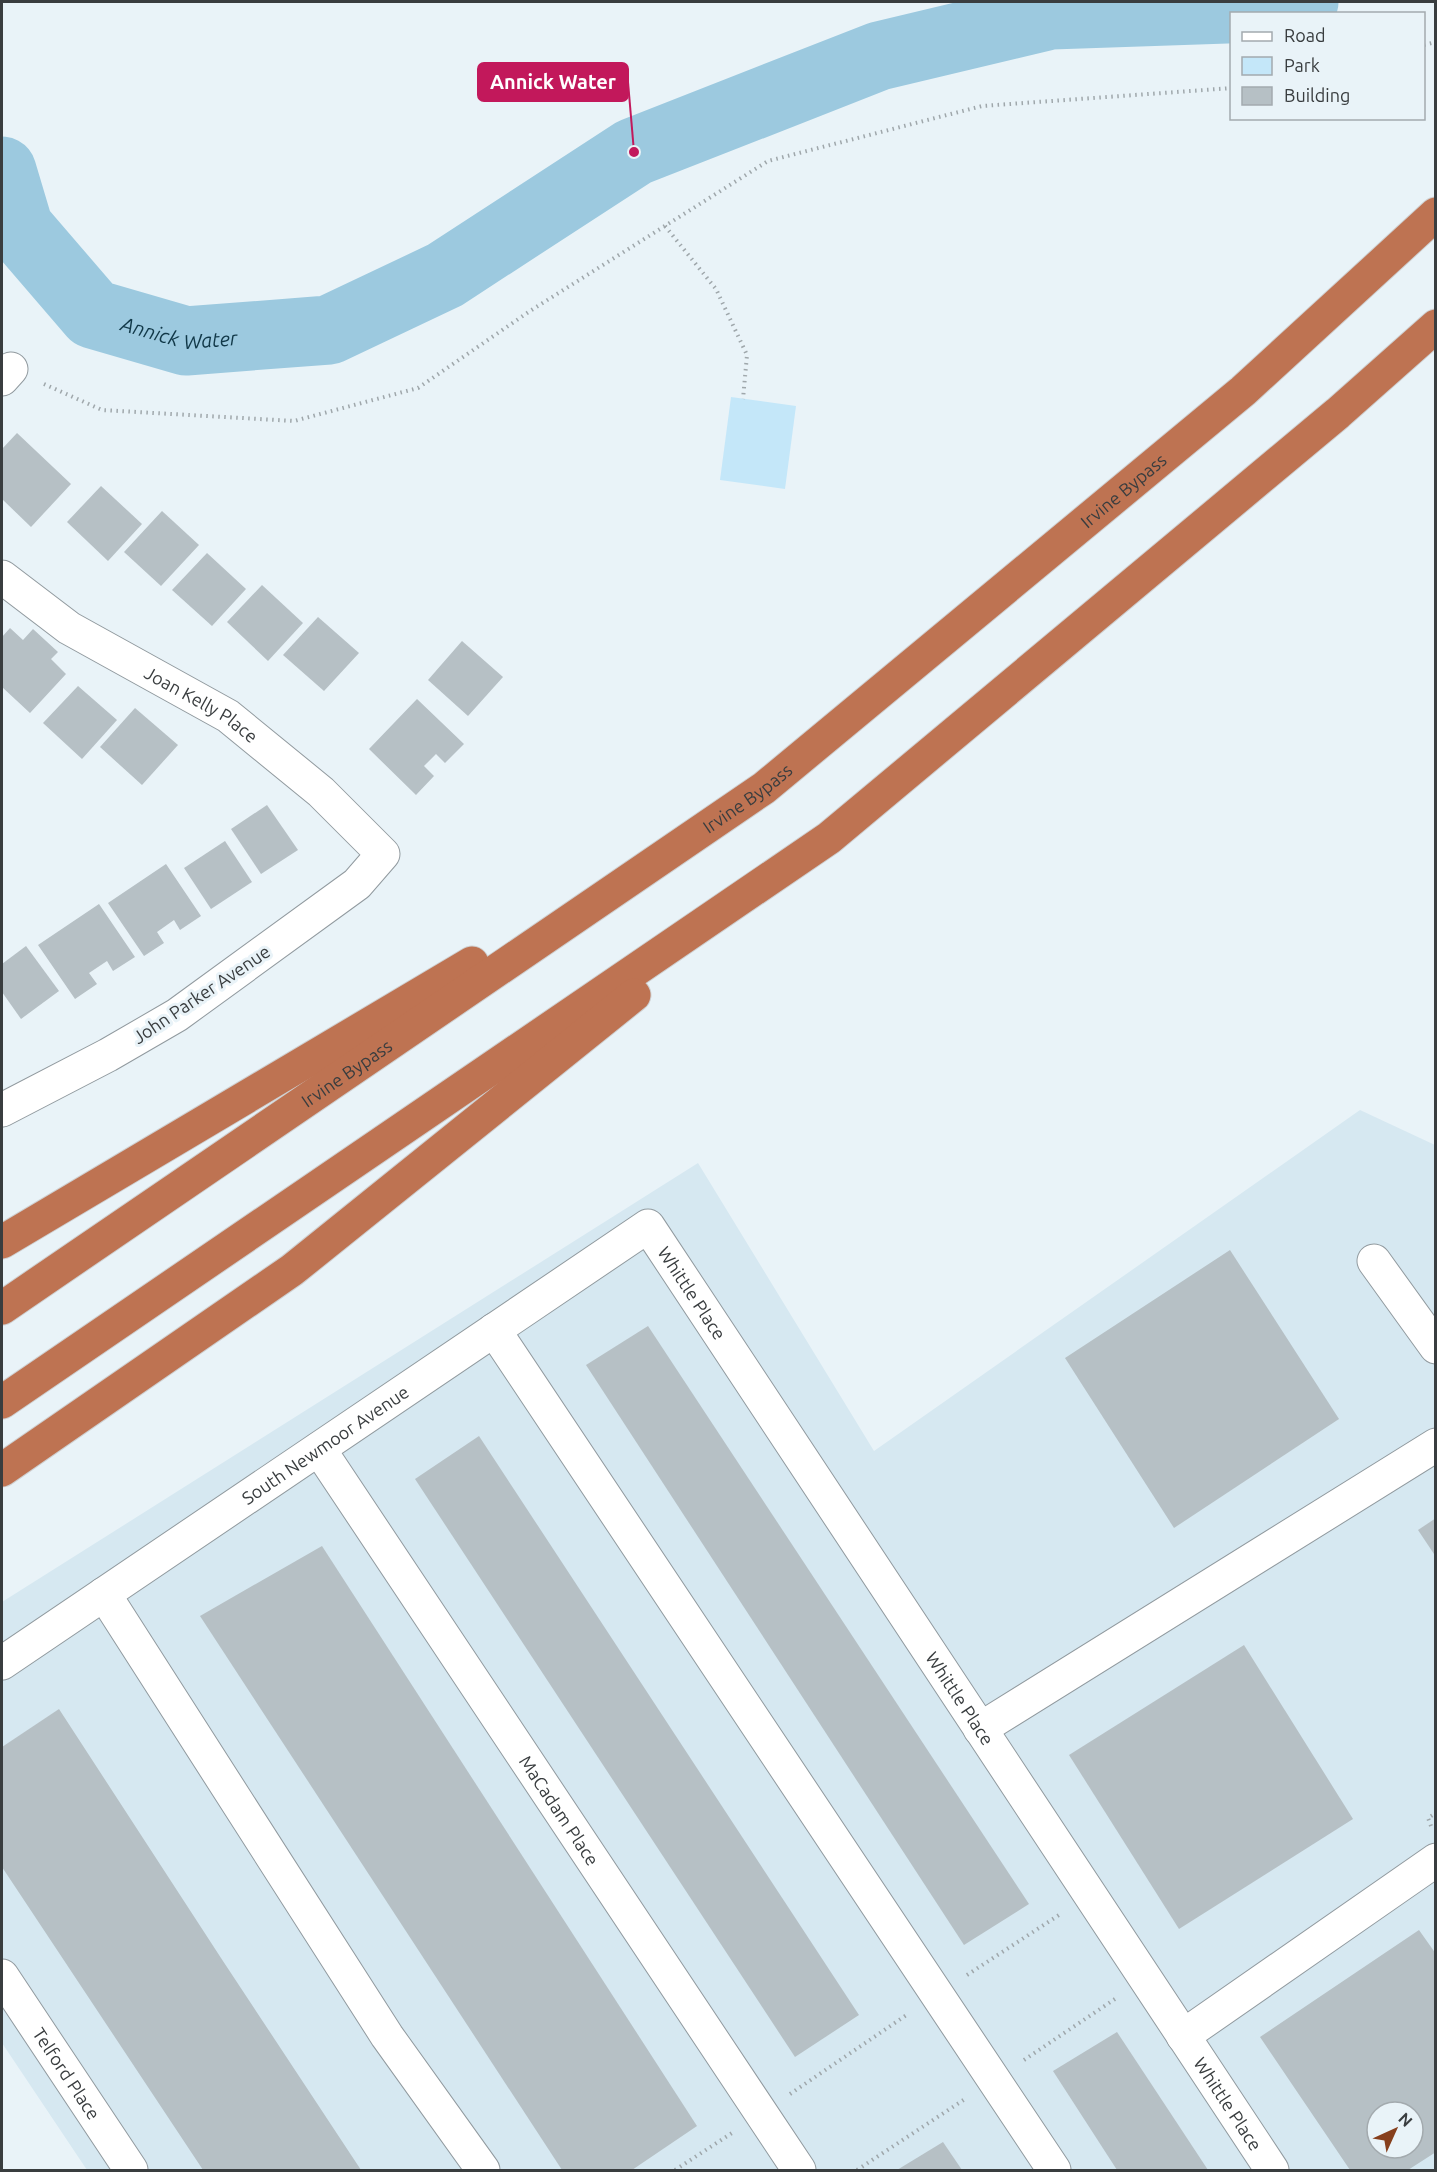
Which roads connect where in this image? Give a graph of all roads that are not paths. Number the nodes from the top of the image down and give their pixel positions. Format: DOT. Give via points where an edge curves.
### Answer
graph roads {
  1 [pos="1436,214"];
  2 [pos="1436,326"];
  3 [pos="2,577"];
  4 [pos="764,788"];
  5 [pos="829,838"];
  6 [pos="383,854"];
  7 [pos="4,1104"];
  8 [pos="648,1226"];
  9 [pos="2,1242"];
  10 [pos="1374,1261"];
  11 [pos="2,1308"];
  12 [pos="494,1330"];
  13 [pos="1436,1347"];
  14 [pos="2,1402"];
  15 [pos="1436,1445"];
  16 [pos="319,1449"];
  17 [pos="2,1470"];
  18 [pos="104,1594"];
  19 [pos="2,1663"];
  20 [pos="980,1729"];
  21 [pos="1436,1860"];
  22 [pos="2,1976"];
  23 [pos="1183,2036"];
  24 [pos="131,2170"];
  25 [pos="483,2170"];
  26 [pos="799,2170"];
  27 [pos="1054,2170"];
  28 [pos="1272,2170"];
  1 -- 4 [label="highway, Irvine Bypass" via="1243,391"];
  2 -- 5 [label="highway" via="1329,421"];
  3 -- 6 [label="street, Joan Kelly Place" via="69,628 228,716 321,792"];
  4 -- 9 [label="highway"];
  4 -- 11 [label="highway, Irvine Bypass"];
  5 -- 14 [label="highway"];
  5 -- 17 [label="highway" via="292,1270"];
  6 -- 7 [label="street, John Parker Avenue" via="357,884 177,1015 108,1055"];
  8 -- 12 [label="street, South Newmoor Avenue"];
  8 -- 20 [label="street, Whittle Place"];
  10 -- 13 [label="street"];
  12 -- 16 [label="street, South Newmoor Avenue"];
  12 -- 27 [label="street"];
  15 -- 20 [label="street"];
  16 -- 18 [label="street, South Newmoor Avenue"];
  16 -- 26 [label="street, MaCadam Place"];
  18 -- 19 [label="street, South Newmoor Avenue"];
  18 -- 25 [label="street" via="387,2036"];
  20 -- 23 [label="street, Whittle Place"];
  21 -- 23 [label="street"];
  22 -- 24 [label="street, Telford Place"];
  23 -- 28 [label="street, Whittle Place"];
}
